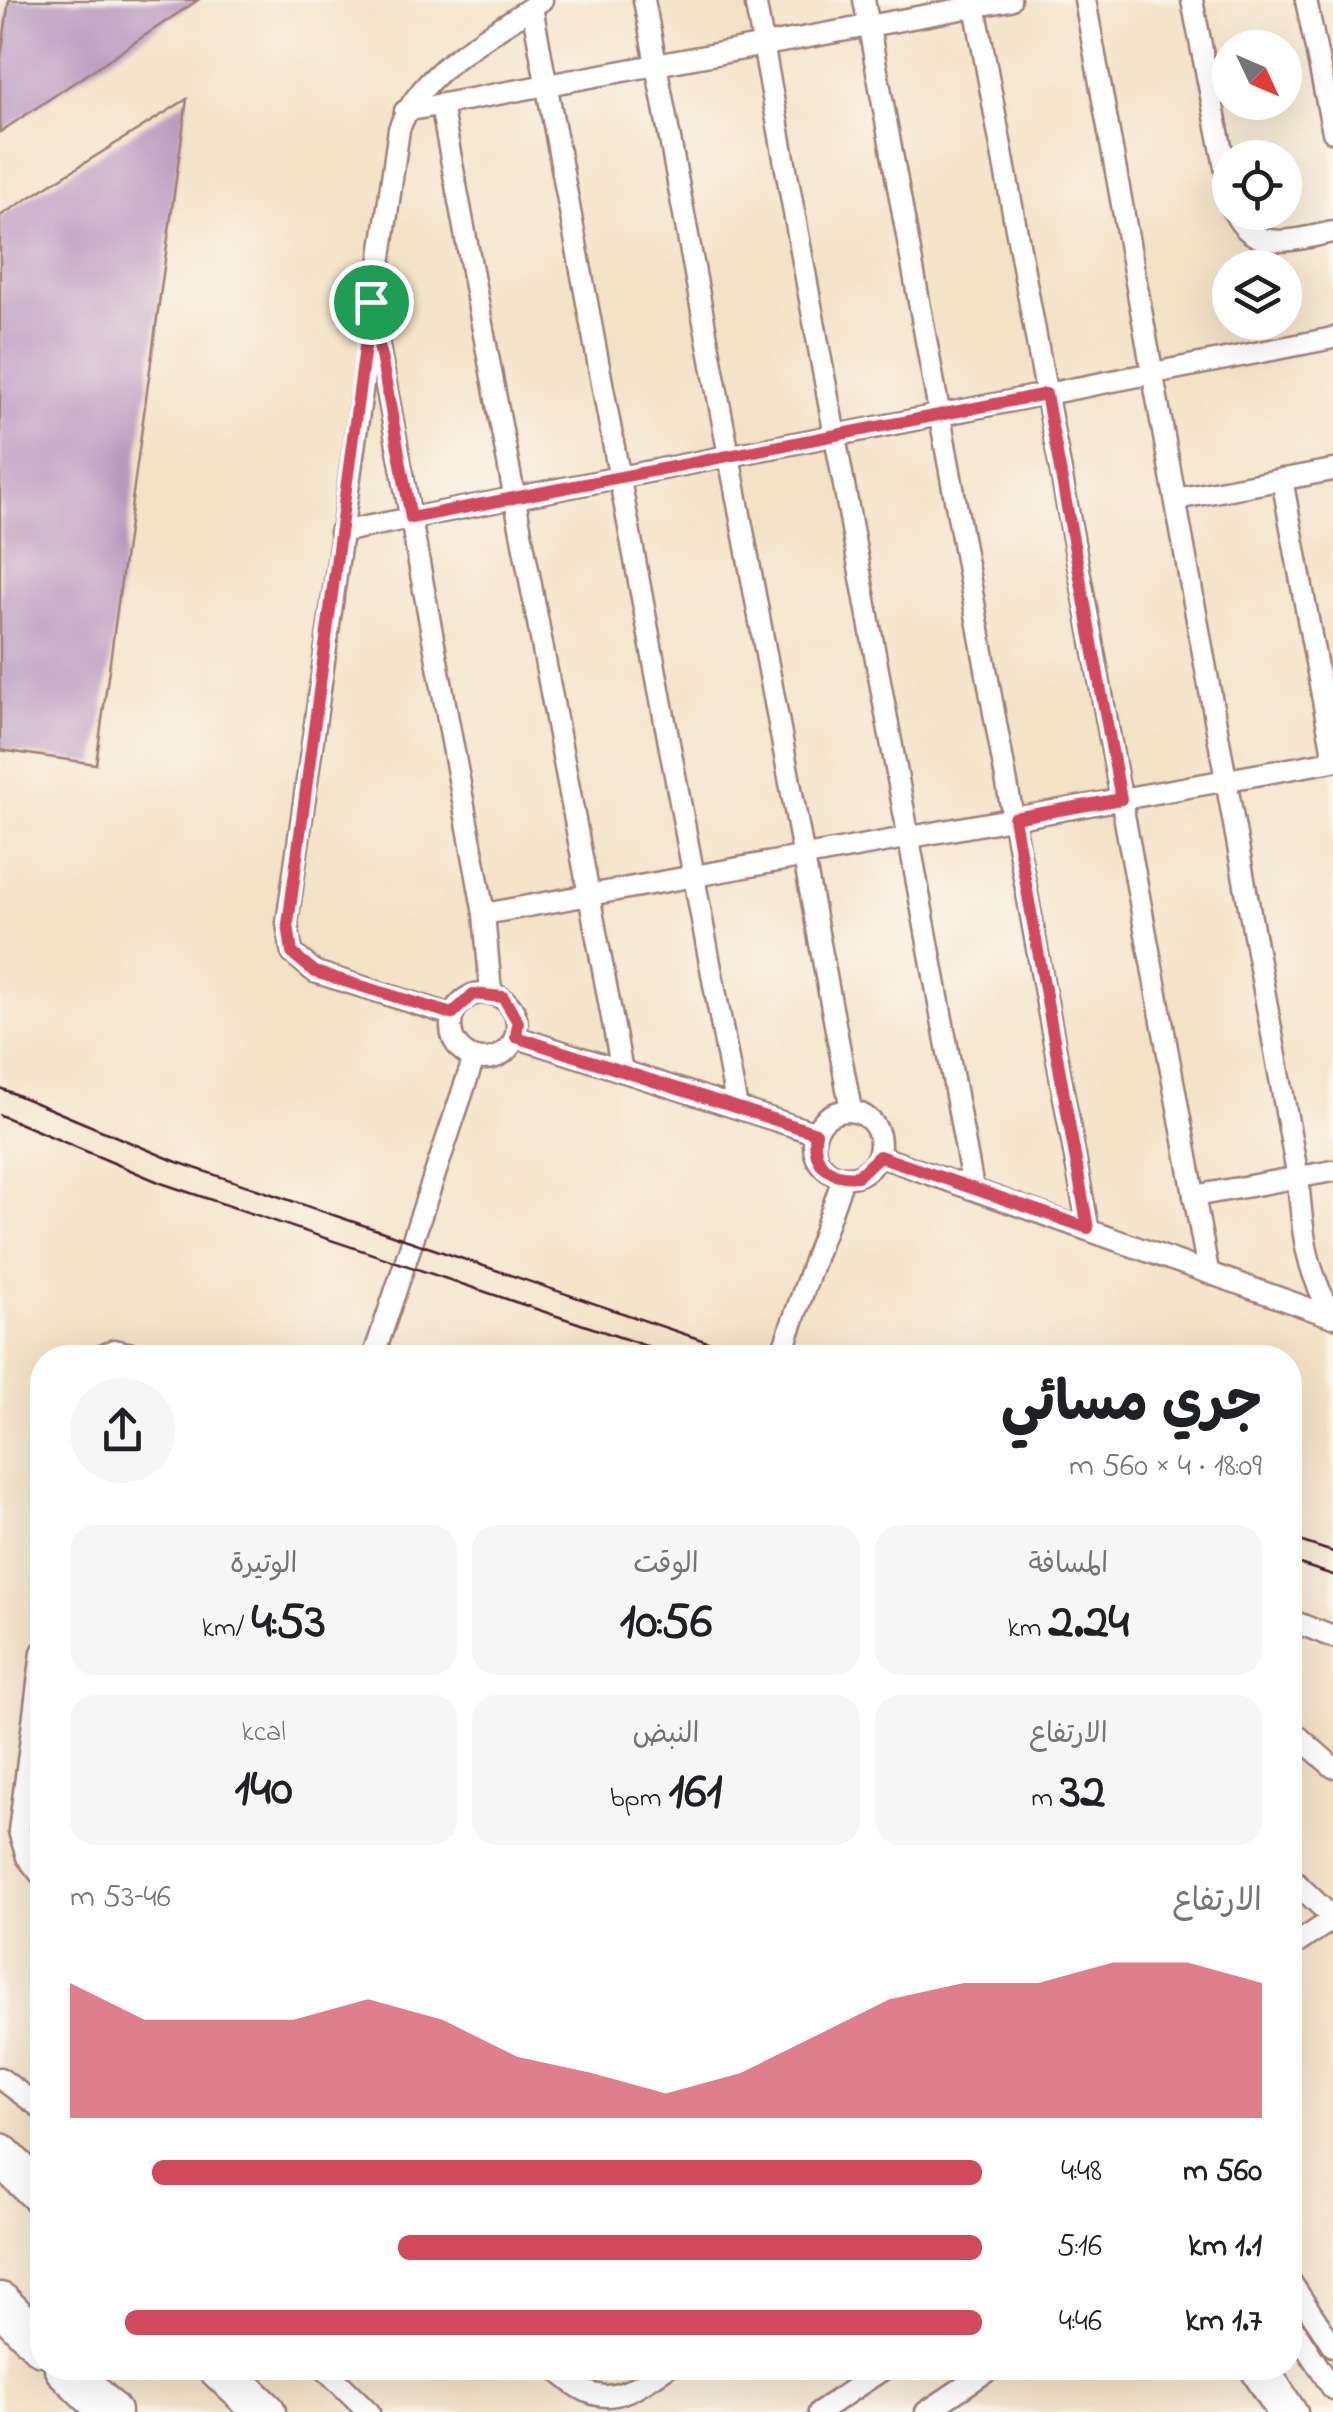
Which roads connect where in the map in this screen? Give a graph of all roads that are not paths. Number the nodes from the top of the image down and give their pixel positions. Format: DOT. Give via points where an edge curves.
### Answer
graph roads {
  1 [pos="644,0"];
  2 [pos="755,0"];
  3 [pos="864,0"];
  4 [pos="1010,0"];
  5 [pos="1085,0"];
  6 [pos="1192,0"];
  7 [pos="1306,0"];
  8 [pos="975,3"];
  9 [pos="537,4"];
  10 [pos="868,26"];
  11 [pos="764,46"];
  12 [pos="656,65"];
  13 [pos="546,86"];
  14 [pos="442,105"];
  15 [pos="406,111"];
  16 [pos="1333,132"];
  17 [pos="1220,140"];
  18 [pos="1246,230"];
  19 [pos="1333,232"];
  20 [pos="371,302"];
  21 [pos="1333,338"];
  22 [pos="1153,373"];
  23 [pos="1046,394"];
  24 [pos="940,414"];
  25 [pos="835,436"];
  26 [pos="729,456"];
  27 [pos="1333,470"];
  28 [pos="620,478"];
  29 [pos="1282,479"];
  30 [pos="514,498"];
  31 [pos="1176,499"];
  32 [pos="411,518"];
  33 [pos="340,532"];
  34 [pos="1333,758"];
  35 [pos="1226,780"];
  36 [pos="1121,799"];
  37 [pos="1014,818"];
  38 [pos="908,836"];
  39 [pos="804,856"];
  40 [pos="694,875"];
  41 [pos="588,894"];
  42 [pos="484,914"];
  43 [pos="491,992"];
  44 [pos="452,1014"];
  45 [pos="516,1037"];
  46 [pos="474,1058"];
  47 [pos="622,1071"];
  48 [pos="738,1108"];
  49 [pos="851,1110"];
  50 [pos="816,1133"];
  51 [pos="879,1156"];
  52 [pos="1333,1171"];
  53 [pos="843,1178"];
  54 [pos="1298,1178"];
  55 [pos="973,1188"];
  56 [pos="1194,1196"];
  57 [pos="1088,1228"];
  58 [pos="1208,1271"];
  59 [pos="1333,1316"];
  60 [pos="378,1345"];
  61 [pos="785,1345"];
  62 [pos="1302,1625"];
  63 [pos="1333,1637"];
  64 [pos="1302,1740"];
  65 [pos="1333,1767"];
  66 [pos="30,1784"];
  67 [pos="30,1862"];
  68 [pos="1302,1888"];
  69 [pos="1333,1919"];
  70 [pos="1302,1940"];
  71 [pos="0,2078"];
  72 [pos="30,2104"];
  73 [pos="0,2154"];
  74 [pos="30,2183"];
  75 [pos="1302,2300"];
  76 [pos="0,2303"];
  77 [pos="30,2333"];
  78 [pos="1302,2341"];
  79 [pos="1333,2346"];
  80 [pos="77,2380"];
  81 [pos="232,2380"];
  82 [pos="337,2380"];
  83 [pos="570,2380"];
  84 [pos="646,2380"];
  85 [pos="867,2380"];
  86 [pos="974,2380"];
  87 [pos="1256,2380"];
  88 [pos="1277,2380"];
  89 [pos="1333,2389"];
  90 [pos="110,2412"];
  91 [pos="265,2412"];
  92 [pos="370,2412"];
  93 [pos="819,2412"];
  94 [pos="926,2412"];
  95 [pos="1277,2412"];
  96 [pos="1297,2412"];
  1 -- 12 [label="lane"];
  2 -- 11 [label="lane"];
  3 -- 10 [label="lane"];
  4 -- 8 [label="lane"];
  5 -- 22 [label="lane"];
  6 -- 17 [label="lane"];
  7 -- 16 [label="lane"];
  8 -- 10 [label="lane"];
  8 -- 23 [label="lane"];
  9 -- 13 [label="lane"];
  9 -- 15 [label="lane" via="430,79"];
  10 -- 11 [label="lane"];
  10 -- 24 [label="lane"];
  11 -- 12 [label="lane"];
  11 -- 25 [label="lane"];
  12 -- 13 [label="lane"];
  12 -- 26 [label="lane"];
  13 -- 14 [label="lane"];
  13 -- 28 [label="lane"];
  14 -- 15 [label="lane"];
  14 -- 30 [label="lane"];
  15 -- 20 [label="lane" via="394,148"];
  18 -- 19 [label="lane" via="1274,243"];
  20 -- 32 [label="lane"];
  20 -- 33 [label="lane"];
  21 -- 22 [label="lane"];
  22 -- 23 [label="lane"];
  22 -- 31 [label="lane"];
  23 -- 24 [label="lane"];
  23 -- 36 [label="lane"];
  24 -- 25 [label="lane"];
  24 -- 37 [label="lane"];
  25 -- 26 [label="lane"];
  25 -- 38 [label="lane"];
  26 -- 28 [label="lane"];
  26 -- 39 [label="lane"];
  27 -- 29 [label="lane"];
  28 -- 30 [label="lane"];
  28 -- 40 [label="lane"];
  29 -- 31 [label="lane"];
  29 -- 34 [label="lane"];
  30 -- 32 [label="lane"];
  30 -- 41 [label="lane"];
  31 -- 35 [label="lane"];
  32 -- 33 [label="lane"];
  32 -- 42 [label="lane"];
  33 -- 44 [label="lane" via="287,938 292,953 315,972"];
  34 -- 35 [label="lane"];
  35 -- 36 [label="lane"];
  35 -- 54 [label="lane"];
  36 -- 37 [label="lane"];
  36 -- 56 [label="lane"];
  37 -- 38 [label="lane"];
  37 -- 57 [label="lane"];
  38 -- 39 [label="lane"];
  38 -- 55 [label="lane"];
  39 -- 40 [label="lane"];
  39 -- 49 [label="lane"];
  40 -- 41 [label="lane"];
  40 -- 48 [label="lane"];
  41 -- 42 [label="lane"];
  41 -- 47 [label="lane"];
  42 -- 43 [label="lane"];
  43 -- 44 [label="lane" via="473,994"];
  43 -- 45 [label="lane" via="513,1008"];
  44 -- 46 [label="lane" via="454,1040"];
  45 -- 46 [label="lane" via="500,1056"];
  45 -- 47 [label="lane"];
  46 -- 60 [label="lane"];
  47 -- 48 [label="lane"];
  48 -- 50 [label="lane"];
  49 -- 50 [label="lane" via="823,1120"];
  49 -- 51 [label="lane" via="876,1126"];
  50 -- 53 [label="lane" via="818,1162"];
  51 -- 53 [label="lane" via="858,1176"];
  51 -- 55 [label="lane"];
  52 -- 54 [label="lane"];
  53 -- 61 [label="lane"];
  54 -- 56 [label="lane"];
  54 -- 59 [label="lane" via="1304,1247"];
  55 -- 57 [label="lane"];
  56 -- 58 [label="lane"];
  57 -- 58 [label="lane"];
  58 -- 59 [label="lane"];
  62 -- 63 [label="lane"];
  64 -- 65 [label="lane"];
  66 -- 67 [label="lane" via="19,1831"];
  68 -- 69 [label="lane"];
  69 -- 70 [label="lane"];
  71 -- 72 [label="lane"];
  73 -- 74 [label="street"];
  75 -- 79 [label="lane"];
  76 -- 77 [label="street"];
  78 -- 89 [label="lane"];
  80 -- 90 [label="street"];
  81 -- 91 [label="street"];
  82 -- 92 [label="lane"];
  83 -- 84 [label="lane" via="603,2397 620,2396"];
  85 -- 93 [label="lane"];
  86 -- 94 [label="lane"];
  87 -- 95 [label="lane"];
  88 -- 96 [label="lane"];
}
